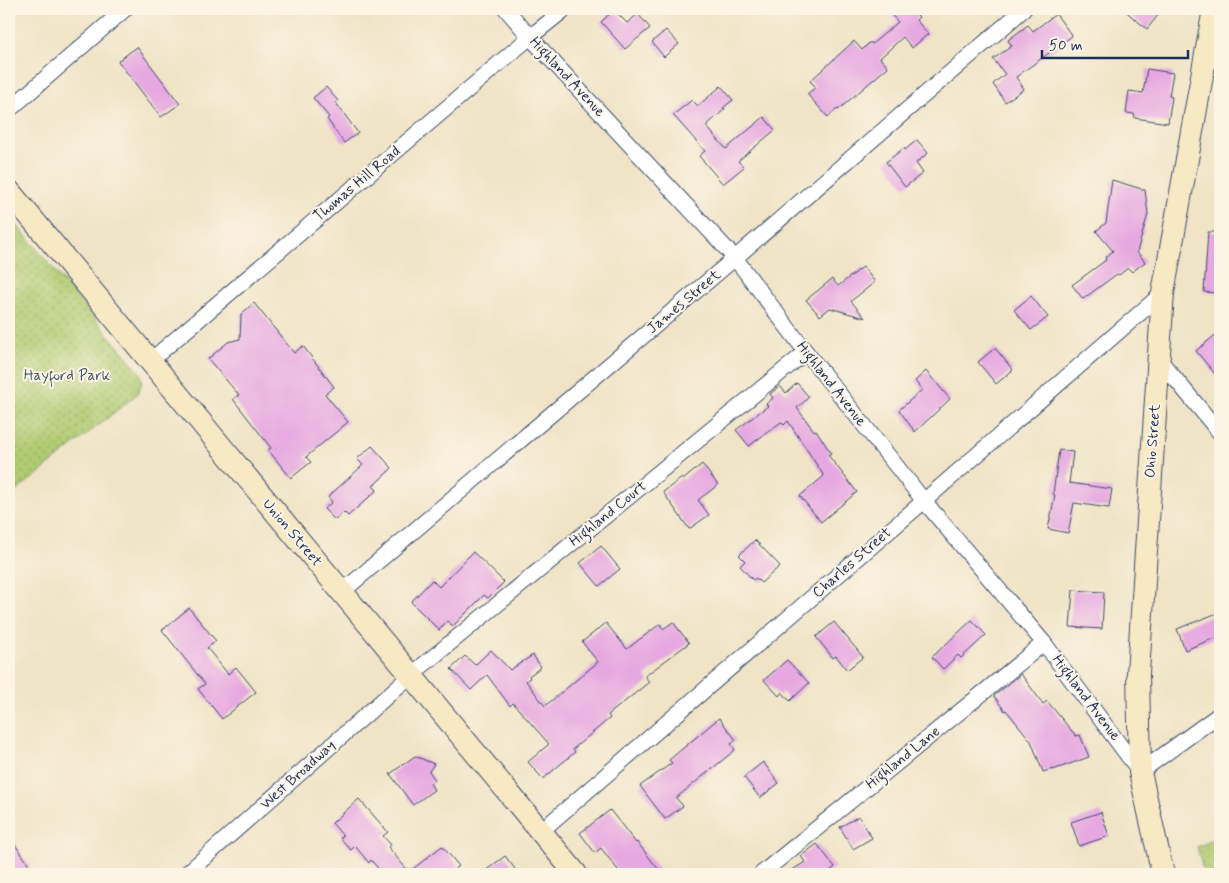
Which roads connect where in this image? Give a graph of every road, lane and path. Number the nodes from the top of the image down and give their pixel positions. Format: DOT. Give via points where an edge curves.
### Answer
graph roads {
  1 [pos="125,9"];
  2 [pos="506,9"];
  3 [pos="565,9"];
  4 [pos="1024,9"];
  5 [pos="1216,17"];
  6 [pos="530,37"];
  7 [pos="9,110"];
  8 [pos="9,191"];
  9 [pos="735,258"];
  10 [pos="1163,293"];
  11 [pos="806,352"];
  12 [pos="1158,358"];
  13 [pos="150,360"];
  14 [pos="1220,432"];
  15 [pos="924,501"];
  16 [pos="342,592"];
  17 [pos="1044,642"];
  18 [pos="411,675"];
  19 [pos="1220,714"];
  20 [pos="1140,772"];
  21 [pos="540,831"];
  22 [pos="186,874"];
  23 [pos="576,874"];
  24 [pos="761,874"];
  25 [pos="1164,874"];
  1 -- 7 [label="street"];
  2 -- 6 [label="street, Highland Avenue"];
  3 -- 6 [label="street, Thomas Hill Road"];
  4 -- 9 [label="street, James Street"];
  5 -- 10 [label="main road, Ohio Street"];
  6 -- 9 [label="street, Highland Avenue"];
  6 -- 13 [label="street, Thomas Hill Road"];
  8 -- 13 [label="main road, Union Street"];
  9 -- 11 [label="street, Highland Avenue"];
  9 -- 16 [label="street, James Street"];
  10 -- 12 [label="main road, Ohio Street"];
  10 -- 15 [label="street, Charles Street"];
  11 -- 15 [label="street, Highland Avenue"];
  11 -- 18 [label="street, Highland Court"];
  12 -- 14 [label="street"];
  12 -- 20 [label="main road, Ohio Street" via="1138,673"];
  13 -- 16 [label="main road, Union Street"];
  15 -- 17 [label="street, Highland Avenue"];
  15 -- 21 [label="street, Charles Street"];
  16 -- 18 [label="main road, Union Street"];
  17 -- 20 [label="street, Highland Avenue"];
  17 -- 24 [label="street, Highland Lane"];
  18 -- 21 [label="main road, Union Street"];
  18 -- 22 [label="street, West Broadway"];
  19 -- 20 [label="street"];
  20 -- 25 [label="main road, Ohio Street"];
  21 -- 23 [label="main road, Union Street"];
}
